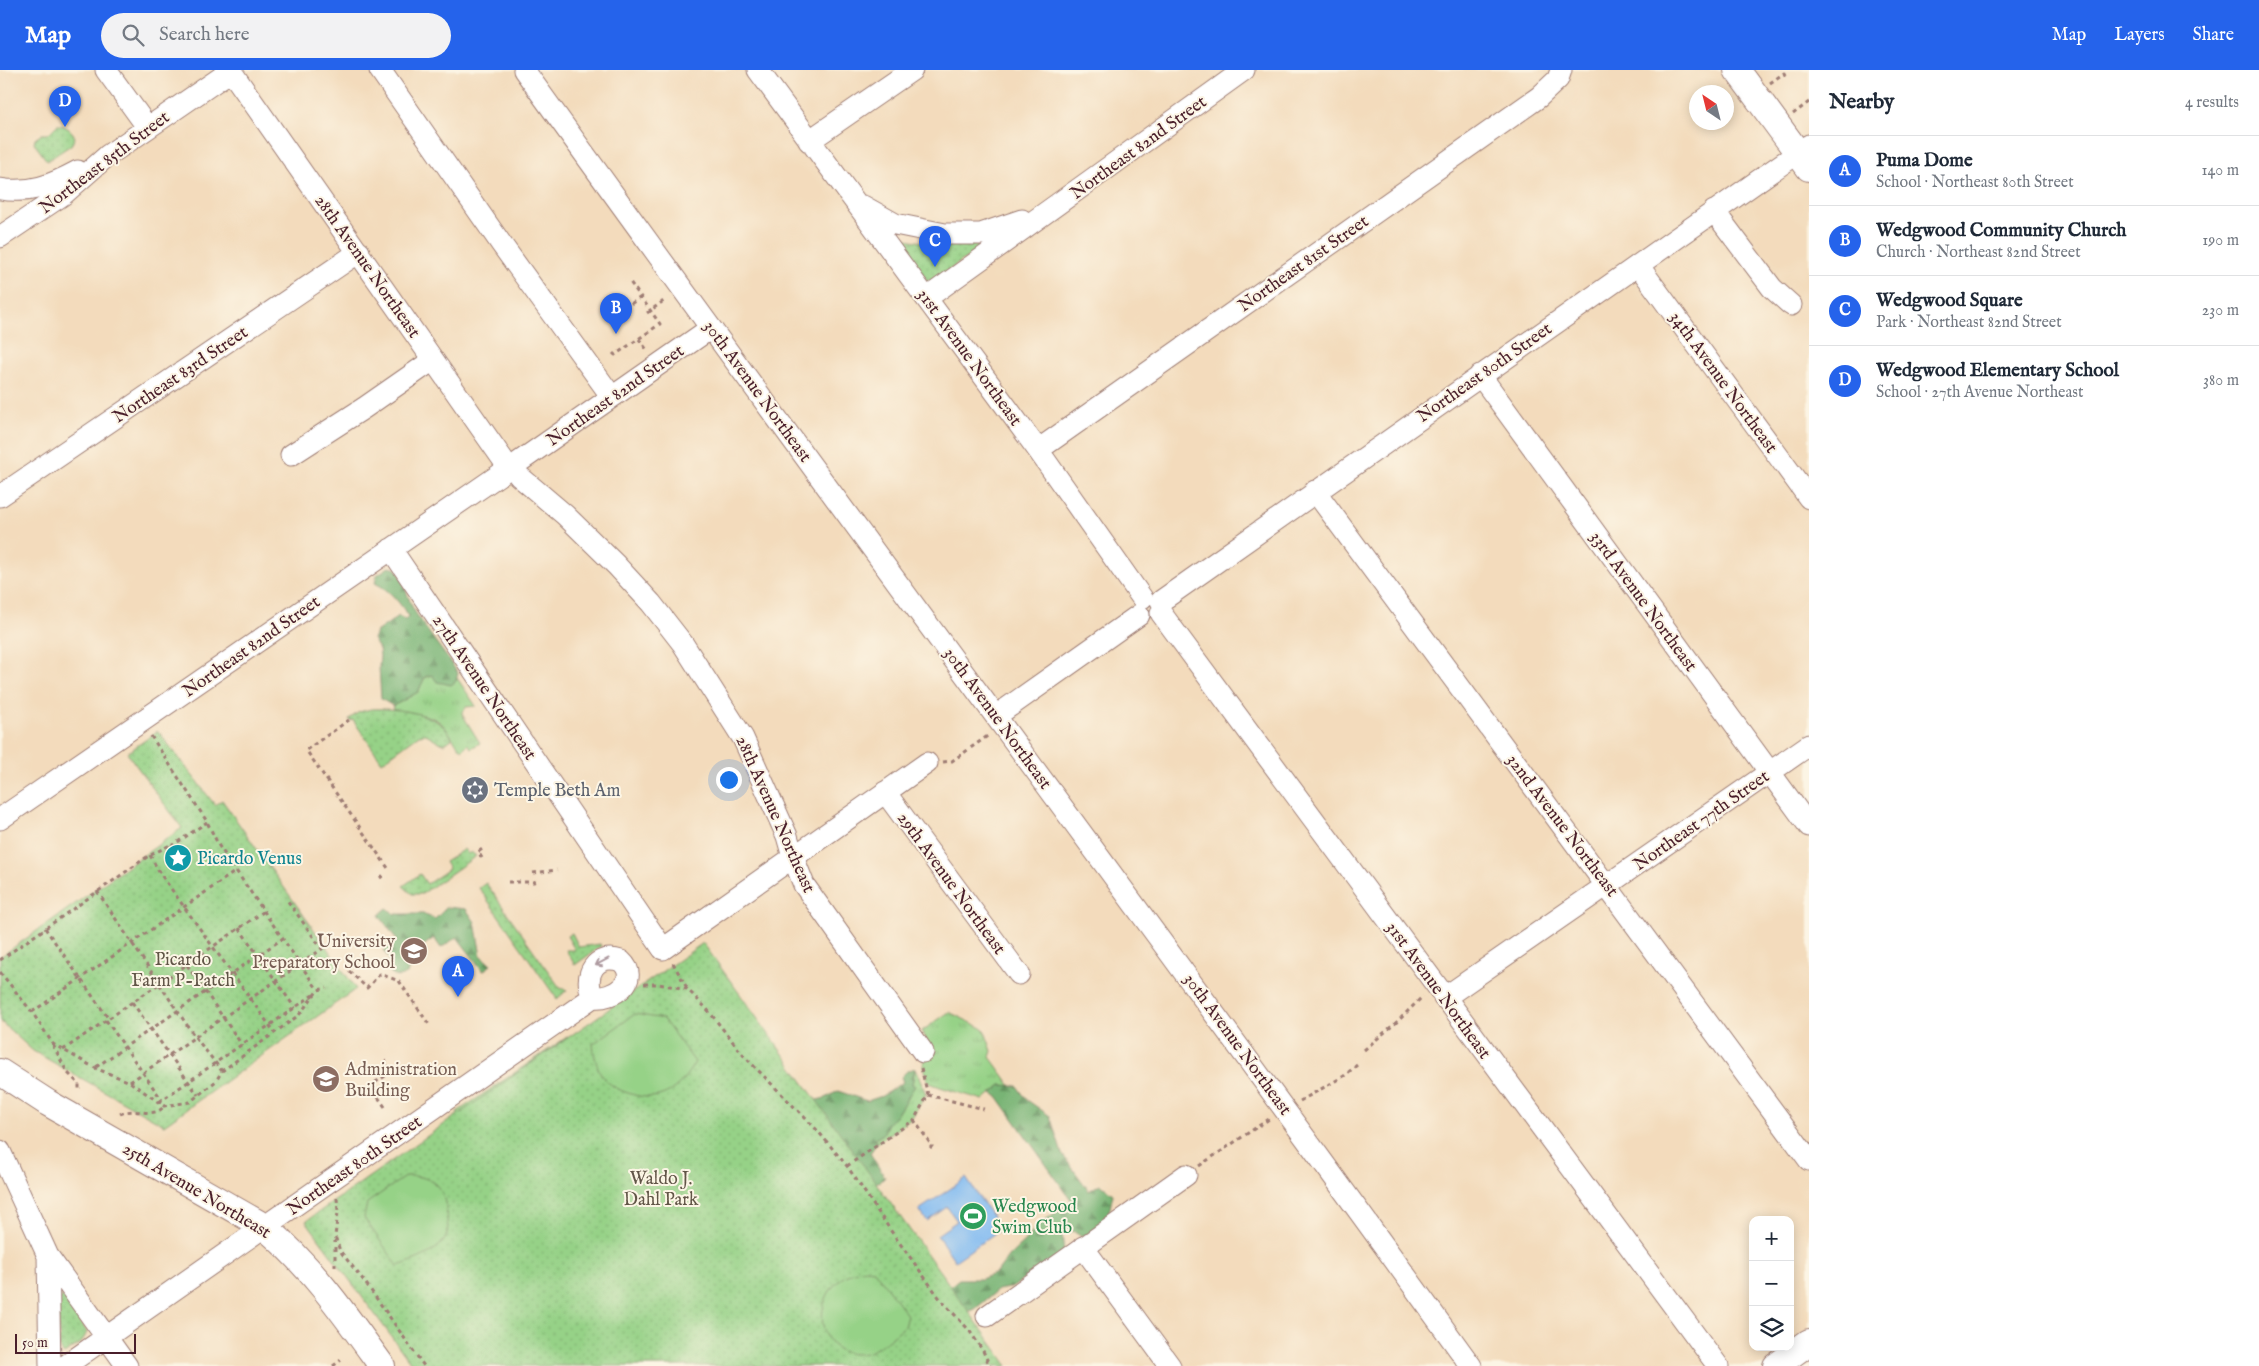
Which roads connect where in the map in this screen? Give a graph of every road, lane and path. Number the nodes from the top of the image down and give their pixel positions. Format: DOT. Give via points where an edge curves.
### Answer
graph roads {
  1 [pos="106,70"];
  2 [pos="232,70"];
  3 [pos="380,70"];
  4 [pos="524,70"];
  5 [pos="758,70"];
  6 [pos="912,70"];
  7 [pos="1244,70"];
  8 [pos="1561,70"];
  9 [pos="1737,70"];
  10 [pos="1786,73"];
  11 [pos="1769,84"];
  12 [pos="1809,102"];
  13 [pos="1792,114"];
  14 [pos="148,128"];
  15 [pos="809,141"];
  16 [pos="1805,155"];
  17 [pos="107,156"];
  18 [pos="0,189"];
  19 [pos="852,198"];
  20 [pos="1056,205"];
  21 [pos="1714,211"];
  22 [pos="0,237"];
  23 [pos="359,252"];
  24 [pos="1638,265"];
  25 [pos="630,282"];
  26 [pos="640,297"];
  27 [pos="927,298"];
  28 [pos="665,300"];
  29 [pos="1791,305"];
  30 [pos="648,311"];
  31 [pos="611,317"];
  32 [pos="710,328"];
  33 [pos="639,339"];
  34 [pos="613,352"];
  35 [pos="649,352"];
  36 [pos="433,360"];
  37 [pos="1480,375"];
  38 [pos="612,396"];
  39 [pos="1038,450"];
  40 [pos="291,455"];
  41 [pos="511,468"];
  42 [pos="1315,491"];
  43 [pos="0,496"];
  44 [pos="1809,498"];
  45 [pos="391,549"];
  46 [pos="1150,607"];
  47 [pos="349,720"];
  48 [pos="994,725"];
  49 [pos="151,735"];
  50 [pos="1809,745"];
  51 [pos="952,761"];
  52 [pos="927,764"];
  53 [pos="1770,772"];
  54 [pos="885,792"];
  55 [pos="0,819"];
  56 [pos="206,822"];
  57 [pos="1809,826"];
  58 [pos="484,848"];
  59 [pos="150,855"];
  60 [pos="793,857"];
  61 [pos="482,858"];
  62 [pos="556,870"];
  63 [pos="236,872"];
  64 [pos="533,873"];
  65 [pos="380,878"];
  66 [pos="538,880"];
  67 [pos="508,882"];
  68 [pos="1608,885"];
  69 [pos="97,891"];
  70 [pos="287,900"];
  71 [pos="184,907"];
  72 [pos="263,912"];
  73 [pos="45,928"];
  74 [pos="239,928"];
  75 [pos="282,938"];
  76 [pos="132,943"];
  77 [pos="212,947"];
  78 [pos="663,949"];
  79 [pos="258,955"];
  80 [pos="0,960"];
  81 [pos="300,963"];
  82 [pos="187,965"];
  83 [pos="349,971"];
  84 [pos="0,972"];
  85 [pos="231,974"];
  86 [pos="1019,974"];
  87 [pos="80,978"];
  88 [pos="275,980"];
  89 [pos="159,984"];
  90 [pos="636,984"];
  91 [pos="327,988"];
  92 [pos="688,989"];
  93 [pos="206,991"];
  94 [pos="317,992"];
  95 [pos="1434,996"];
  96 [pos="593,997"];
  97 [pos="250,998"];
  98 [pos="132,1002"];
  99 [pos="295,1008"];
  100 [pos="178,1011"];
  101 [pos="32,1012"];
  102 [pos="222,1017"];
  103 [pos="107,1019"];
  104 [pos="269,1026"];
  105 [pos="430,1026"];
  106 [pos="151,1029"];
  107 [pos="275,1033"];
  108 [pos="195,1037"];
  109 [pos="53,1044"];
  110 [pos="242,1044"];
  111 [pos="124,1047"];
  112 [pos="63,1050"];
  113 [pos="1364,1050"];
  114 [pos="923,1052"];
  115 [pos="169,1055"];
  116 [pos="387,1060"];
  117 [pos="216,1063"];
  118 [pos="1357,1065"];
  119 [pos="95,1068"];
  120 [pos="0,1072"];
  121 [pos="222,1072"];
  122 [pos="142,1073"];
  123 [pos="923,1079"];
  124 [pos="130,1082"];
  125 [pos="188,1082"];
  126 [pos="79,1091"];
  127 [pos="198,1095"];
  128 [pos="928,1095"];
  129 [pos="160,1101"];
  130 [pos="1295,1103"];
  131 [pos="164,1106"];
  132 [pos="384,1107"];
  133 [pos="984,1109"];
  134 [pos="120,1114"];
  135 [pos="1271,1117"];
  136 [pos="914,1120"];
  137 [pos="930,1148"];
  138 [pos="0,1151"];
  139 [pos="1809,1160"];
  140 [pos="847,1166"];
  141 [pos="1188,1173"];
  142 [pos="336,1196"];
  143 [pos="265,1227"];
  144 [pos="335,1236"];
  145 [pos="1083,1247"];
  146 [pos="48,1256"];
  147 [pos="335,1268"];
  148 [pos="987,1316"];
  149 [pos="106,1337"];
  150 [pos="1809,1342"];
  151 [pos="341,1360"];
  152 [pos="50,1366"];
  153 [pos="65,1366"];
  154 [pos="127,1366"];
  155 [pos="333,1366"];
  156 [pos="382,1366"];
  157 [pos="424,1366"];
  158 [pos="990,1366"];
  159 [pos="1170,1366"];
  160 [pos="1471,1366"];
  161 [pos="1718,1366"];
  162 [pos="1776,1366"];
  1 -- 14 [label="street"];
  2 -- 14 [label="street, Northeast 85th Street"];
  2 -- 23 [label="street, 28th Avenue Northeast"];
  3 -- 38 [label="street"];
  4 -- 32 [label="street, 30th Avenue Northeast"];
  5 -- 15 [label="street, 31st Avenue Northeast"];
  6 -- 15 [label="street"];
  7 -- 20 [label="street, Northeast 82nd Street"];
  8 -- 39 [label="street, Northeast 81st Street" via="1558,79 1539,97"];
  9 -- 16 [label="main road"];
  10 -- 11 [label="path"];
  12 -- 13 [label="path"];
  14 -- 17 [label="street, Northeast 85th Street"];
  15 -- 19 [label="street, 31st Avenue Northeast"];
  16 -- 21 [label="street, Northeast 80th Street"];
  17 -- 18 [label="street" via="41,188 25,191"];
  17 -- 22 [label="street, Northeast 85th Street" via="64,194"];
  19 -- 20 [label="street, Northeast 82nd Street" via="894,224 946,234 991,232"];
  19 -- 27 [label="street, 31st Avenue Northeast"];
  20 -- 27 [label="street, Northeast 82nd Street"];
  21 -- 24 [label="street, Northeast 80th Street"];
  21 -- 29 [label="street" via="1772,288"];
  23 -- 36 [label="street, 28th Avenue Northeast"];
  23 -- 43 [label="street, Northeast 83rd Street"];
  24 -- 37 [label="street, Northeast 80th Street"];
  24 -- 44 [label="street, 34th Avenue Northeast"];
  25 -- 26 [label="path"];
  26 -- 30 [label="path"];
  26 -- 31 [label="path"];
  27 -- 39 [label="street, 31st Avenue Northeast"];
  28 -- 30 [label="path"];
  30 -- 33 [label="path" via="660,324"];
  32 -- 38 [label="street, Northeast 82nd Street"];
  32 -- 48 [label="street, 30th Avenue Northeast"];
  33 -- 34 [label="path" via="615,355"];
  33 -- 35 [label="path"];
  36 -- 40 [label="street"];
  36 -- 41 [label="street, 28th Avenue Northeast"];
  37 -- 42 [label="street, Northeast 80th Street"];
  37 -- 53 [label="street, 33rd Avenue Northeast"];
  38 -- 41 [label="street, Northeast 82nd Street"];
  39 -- 46 [label="street, 31st Avenue Northeast"];
  41 -- 45 [label="street, Northeast 82nd Street"];
  41 -- 60 [label="street, 28th Avenue Northeast" via="616,565 683,644 743,738 787,836"];
  42 -- 46 [label="street, Northeast 80th Street"];
  42 -- 68 [label="street, 32nd Avenue Northeast"];
  45 -- 55 [label="street, Northeast 82nd Street"];
  45 -- 78 [label="street, 27th Avenue Northeast"];
  46 -- 48 [label="street, Northeast 80th Street"];
  46 -- 95 [label="street, 31st Avenue Northeast"];
  47 -- 65 [label="path" via="306,750 388,872"];
  48 -- 51 [label="path"];
  48 -- 160 [label="street, 30th Avenue Northeast" via="1286,1109"];
  49 -- 56 [label="path"];
  50 -- 53 [label="street, Northeast 77th Street"];
  52 -- 54 [label="street"];
  53 -- 57 [label="street, 33rd Avenue Northeast"];
  53 -- 68 [label="street, Northeast 77th Street"];
  54 -- 60 [label="street"];
  54 -- 86 [label="street, 29th Avenue Northeast"];
  56 -- 59 [label="path" via="169,848"];
  56 -- 63 [label="path"];
  58 -- 61 [label="path" via="478,852"];
  59 -- 69 [label="path"];
  59 -- 71 [label="path" via="158,872"];
  60 -- 78 [label="street"];
  60 -- 114 [label="street, 28th Avenue Northeast" via="804,886"];
  62 -- 64 [label="path"];
  63 -- 71 [label="path"];
  63 -- 72 [label="path"];
  66 -- 67 [label="path"];
  68 -- 95 [label="street, Northeast 77th Street"];
  68 -- 139 [label="street, 32nd Avenue Northeast"];
  69 -- 73 [label="path"];
  69 -- 76 [label="path"];
  70 -- 81 [label="path" via="322,949"];
  71 -- 76 [label="path"];
  71 -- 77 [label="path"];
  72 -- 74 [label="path"];
  72 -- 75 [label="path"];
  73 -- 80 [label="path"];
  73 -- 87 [label="path"];
  74 -- 77 [label="path"];
  74 -- 79 [label="path"];
  75 -- 79 [label="path"];
  75 -- 81 [label="path"];
  76 -- 87 [label="path"];
  76 -- 89 [label="path"];
  77 -- 82 [label="path"];
  77 -- 85 [label="path"];
  78 -- 92 [label="path"];
  79 -- 85 [label="path"];
  79 -- 88 [label="path"];
  81 -- 88 [label="path"];
  81 -- 94 [label="path"];
  82 -- 89 [label="path"];
  82 -- 93 [label="path"];
  83 -- 105 [label="path" via="367,988 380,974 399,981"];
  84 -- 101 [label="path"];
  85 -- 93 [label="path"];
  85 -- 97 [label="path"];
  87 -- 101 [label="path"];
  87 -- 103 [label="path"];
  88 -- 97 [label="path"];
  88 -- 99 [label="path"];
  89 -- 98 [label="path"];
  89 -- 100 [label="path"];
  90 -- 92 [label="path"];
  91 -- 94 [label="path"];
  92 -- 140 [label="path" via="744,1056 817,1130"];
  93 -- 100 [label="path"];
  93 -- 102 [label="path"];
  94 -- 99 [label="path"];
  94 -- 107 [label="path" via="299,1015"];
  95 -- 113 [label="path"];
  95 -- 161 [label="street, 31st Avenue Northeast"];
  96 -- 143 [label="street, Northeast 80th Street"];
  97 -- 102 [label="path"];
  97 -- 104 [label="path"];
  98 -- 103 [label="path"];
  98 -- 106 [label="path"];
  99 -- 104 [label="path"];
  100 -- 106 [label="path"];
  100 -- 108 [label="path"];
  101 -- 109 [label="path"];
  102 -- 108 [label="path"];
  102 -- 110 [label="path"];
  103 -- 111 [label="path"];
  103 -- 112 [label="path"];
  104 -- 107 [label="path"];
  104 -- 110 [label="path"];
  106 -- 111 [label="path"];
  106 -- 115 [label="path"];
  107 -- 121 [label="path"];
  108 -- 115 [label="path"];
  108 -- 117 [label="path"];
  109 -- 112 [label="path"];
  109 -- 126 [label="path" via="67,1072 79,1084"];
  110 -- 117 [label="path"];
  111 -- 119 [label="path"];
  111 -- 122 [label="path"];
  112 -- 119 [label="path"];
  115 -- 122 [label="path"];
  115 -- 125 [label="path"];
  116 -- 132 [label="path" via="384,1062 391,1072 370,1086"];
  117 -- 121 [label="path"];
  117 -- 125 [label="path"];
  118 -- 130 [label="path" via="1344,1076"];
  119 -- 124 [label="path"];
  120 -- 143 [label="main road, 25th Avenue Northeast" via="48,1103"];
  121 -- 127 [label="path"];
  122 -- 124 [label="path"];
  122 -- 129 [label="path"];
  123 -- 128 [label="path"];
  124 -- 129 [label="path"];
  125 -- 127 [label="path"];
  125 -- 129 [label="path"];
  127 -- 131 [label="path" via="190,1102"];
  128 -- 133 [label="path"];
  128 -- 136 [label="path"];
  129 -- 131 [label="path"];
  131 -- 134 [label="path" via="154,1114 142,1111"];
  135 -- 141 [label="path"];
  136 -- 137 [label="path" via="932,1146"];
  136 -- 140 [label="path"];
  138 -- 146 [label="street"];
  140 -- 158 [label="path" via="912,1261 969,1330"];
  141 -- 145 [label="street"];
  142 -- 144 [label="path"];
  143 -- 149 [label="street, Northeast 80th Street"];
  143 -- 156 [label="main road, 25th Avenue Northeast" via="291,1250 329,1293"];
  144 -- 147 [label="path"];
  144 -- 157 [label="path" via="344,1258 365,1282"];
  145 -- 148 [label="street"];
  145 -- 159 [label="street"];
  146 -- 149 [label="street"];
  146 -- 152 [label="street"];
  149 -- 153 [label="street, Northeast 80th Street"];
  149 -- 154 [label="street"];
  150 -- 162 [label="main road"];
  151 -- 155 [label="path"];
}
